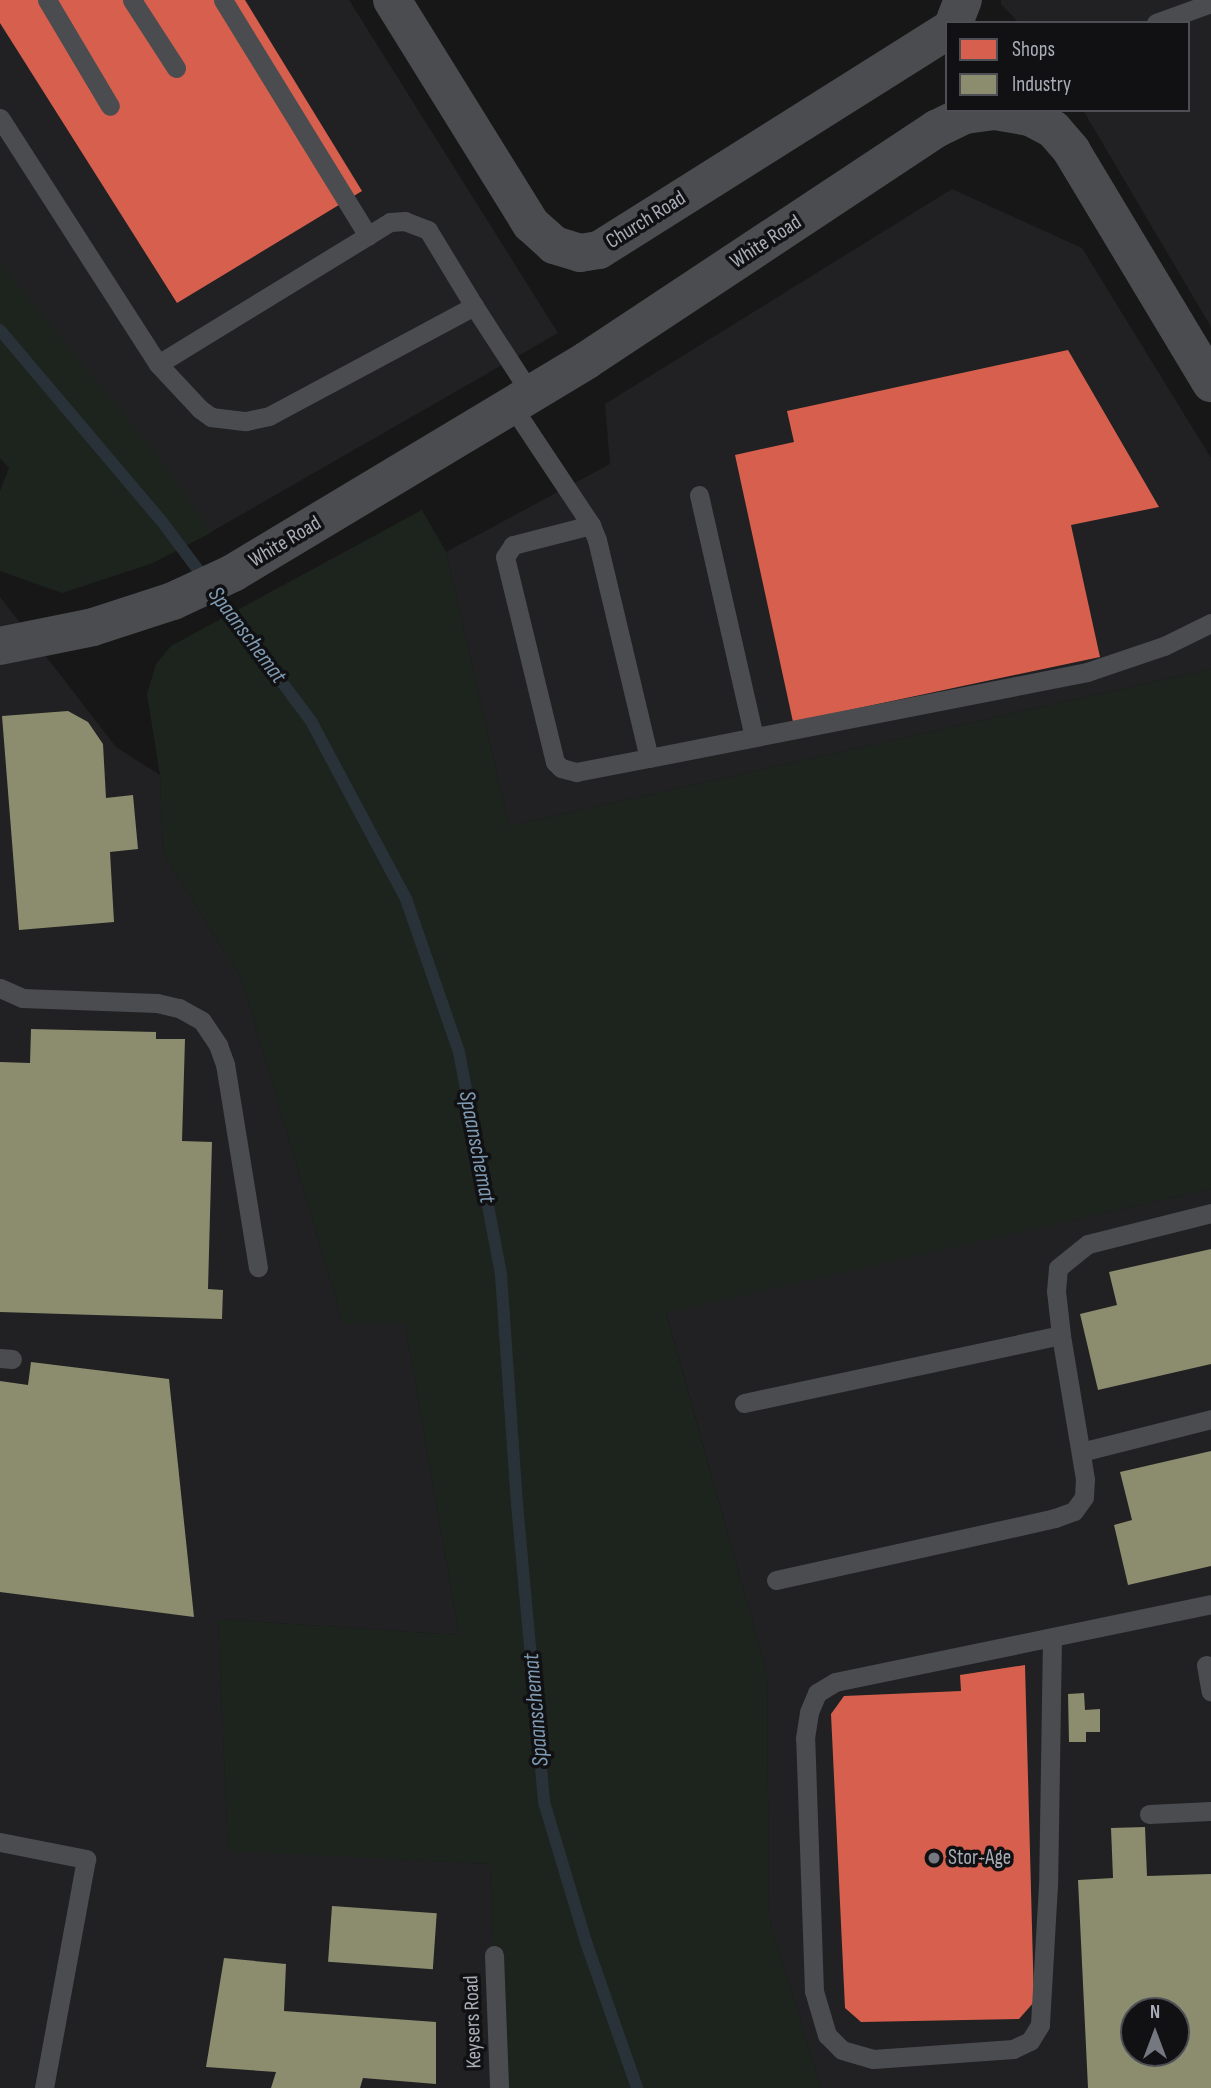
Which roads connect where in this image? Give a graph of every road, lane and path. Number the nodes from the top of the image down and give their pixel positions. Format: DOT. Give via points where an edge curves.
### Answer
graph roads {
  1 [pos="47,0"];
  2 [pos="132,0"];
  3 [pos="223,0"];
  4 [pos="392,0"];
  5 [pos="963,0"];
  6 [pos="1211,3"];
  7 [pos="955,21"];
  8 [pos="1162,21"];
  9 [pos="945,32"];
  10 [pos="176,68"];
  11 [pos="110,106"];
  12 [pos="988,112"];
  13 [pos="1001,112"];
  14 [pos="0,118"];
  15 [pos="368,236"];
  16 [pos="474,306"];
  17 [pos="158,364"];
  18 [pos="1211,383"];
  19 [pos="521,400"];
  20 [pos="699,495"];
  21 [pos="591,525"];
  22 [pos="1211,623"];
  23 [pos="0,646"];
  24 [pos="754,737"];
  25 [pos="649,758"];
  26 [pos="0,988"];
  27 [pos="1211,1213"];
  28 [pos="258,1267"];
  29 [pos="1061,1335"];
  30 [pos="744,1403"];
  31 [pos="1211,1419"];
  32 [pos="1081,1451"];
  33 [pos="776,1580"];
  34 [pos="1211,1604"];
  35 [pos="1052,1638"];
  36 [pos="1206,1665"];
  37 [pos="1211,1692"];
  38 [pos="1211,1811"];
  39 [pos="1149,1814"];
  40 [pos="0,1842"];
  41 [pos="494,1955"];
  42 [pos="44,2088"];
  43 [pos="499,2088"];
  1 -- 11 [label="lane"];
  2 -- 10 [label="lane"];
  3 -- 15 [label="lane"];
  4 -- 9 [label="street, Church Road" via="531,224 554,245 580,253 599,250"];
  5 -- 7 [label="street"];
  6 -- 8 [label="lane"];
  12 -- 19 [label="street, White Road" via="965,115 936,129"];
  13 -- 18 [label="street, White Road" via="1030,117 1053,129 1071,150"];
  14 -- 17 [label="lane"];
  15 -- 16 [label="lane" via="390,222 405,220 428,230"];
  15 -- 17 [label="lane"];
  16 -- 17 [label="lane" via="259,419 211,417"];
  16 -- 19 [label="lane"];
  19 -- 21 [label="lane"];
  19 -- 23 [label="street, White Road" via="233,573 173,601 93,627"];
  20 -- 24 [label="lane"];
  21 -- 25 [label="lane" via="604,561"];
  21 -- 25 [label="lane" via="513,545 505,557 555,762 576,772"];
  22 -- 24 [label="lane" via="1164,646 1087,672"];
  24 -- 25 [label="lane"];
  26 -- 28 [label="lane" via="29,999 157,1003 179,1008 202,1021 225,1064"];
  27 -- 29 [label="lane" via="1088,1244 1070,1256 1058,1268"];
  29 -- 30 [label="lane"];
  29 -- 32 [label="lane"];
  31 -- 32 [label="lane"];
  32 -- 33 [label="lane" via="1083,1497 1074,1511"];
  34 -- 35 [label="lane"];
  35 -- 35 [label="lane" via="835,1682 817,1693 805,1738 814,1991 827,2035 842,2050 873,2059 1013,2049 1030,2041 1040,2025 1048,1885"];
  36 -- 37 [label="lane"];
  38 -- 39 [label="lane"];
  40 -- 42 [label="lane" via="86,1859"];
  41 -- 43 [label="lane, Keysers Road"];
}
